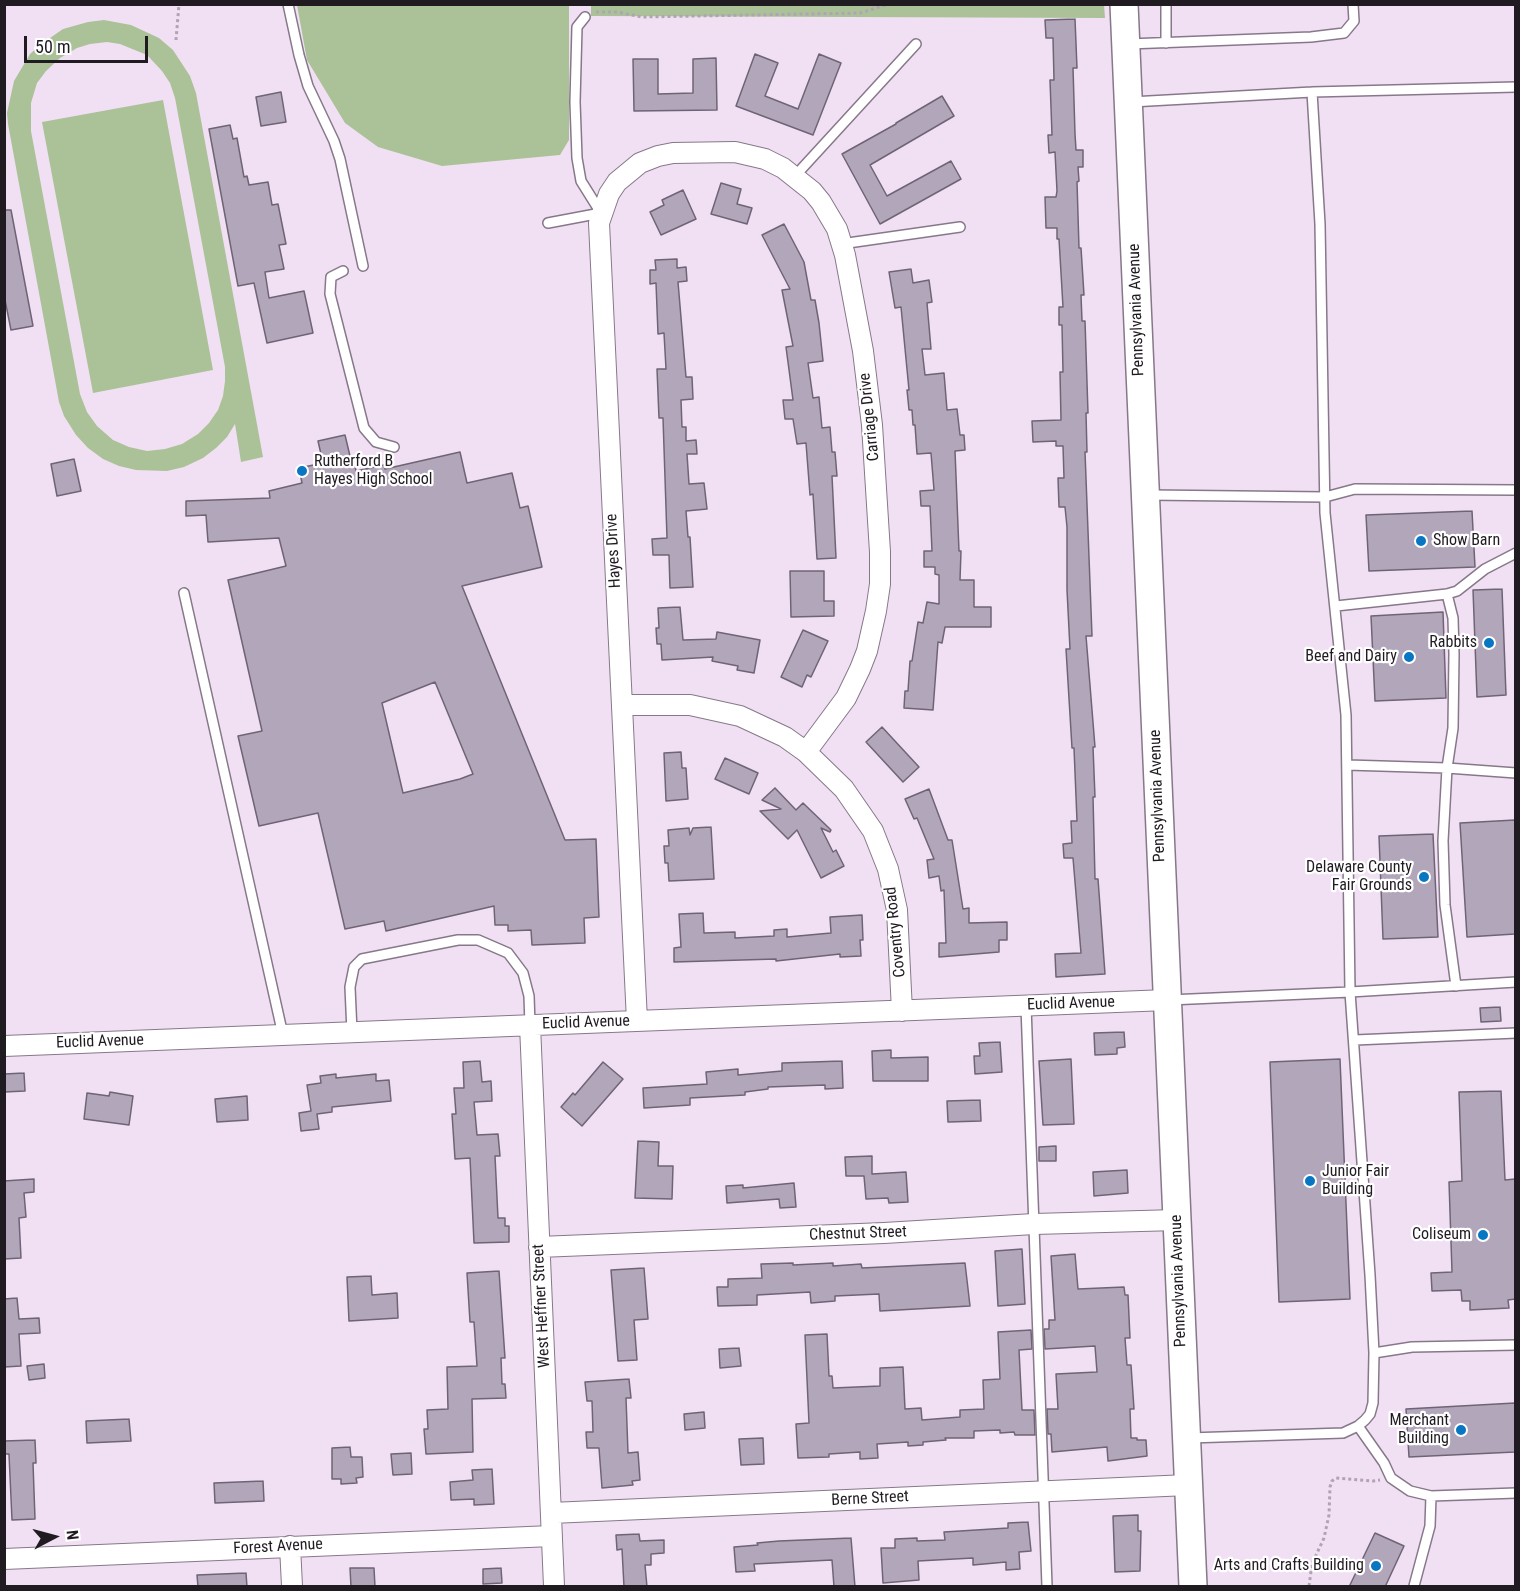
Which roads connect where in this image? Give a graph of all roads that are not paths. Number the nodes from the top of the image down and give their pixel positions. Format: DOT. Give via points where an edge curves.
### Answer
graph roads {
  1 [pos="288,4"];
  2 [pos="1124,4"];
  3 [pos="1166,4"];
  4 [pos="1353,4"];
  5 [pos="585,17"];
  6 [pos="1166,43"];
  7 [pos="916,44"];
  8 [pos="1126,44"];
  9 [pos="1515,87"];
  10 [pos="1312,92"];
  11 [pos="1128,102"];
  12 [pos="705,152"];
  13 [pos="795,176"];
  14 [pos="601,213"];
  15 [pos="548,223"];
  16 [pos="960,227"];
  17 [pos="842,244"];
  18 [pos="363,266"];
  19 [pos="343,271"];
  20 [pos="394,447"];
  21 [pos="1515,490"];
  22 [pos="1145,495"];
  23 [pos="1325,497"];
  24 [pos="1515,553"];
  25 [pos="184,593"];
  26 [pos="1447,594"];
  27 [pos="1336,606"];
  28 [pos="622,705"];
  29 [pos="806,752"];
  30 [pos="1347,765"];
  31 [pos="1447,768"];
  32 [pos="1515,773"];
  33 [pos="1515,982"];
  34 [pos="1456,986"];
  35 [pos="1350,992"];
  36 [pos="1167,1000"];
  37 [pos="1026,1006"];
  38 [pos="902,1011"];
  39 [pos="638,1021"];
  40 [pos="530,1025"];
  41 [pos="352,1032"];
  42 [pos="1515,1033"];
  43 [pos="283,1035"];
  44 [pos="1355,1040"];
  45 [pos="4,1046"];
  46 [pos="1177,1220"];
  47 [pos="1034,1224"];
  48 [pos="539,1247"];
  49 [pos="1515,1346"];
  50 [pos="1374,1353"];
  51 [pos="1358,1426"];
  52 [pos="1186,1438"];
  53 [pos="1188,1485"];
  54 [pos="1044,1490"];
  55 [pos="1515,1493"];
  56 [pos="1431,1496"];
  57 [pos="551,1513"];
  58 [pos="552,1536"];
  59 [pos="290,1546"];
  60 [pos="4,1559"];
  61 [pos="292,1587"];
  62 [pos="554,1587"];
  63 [pos="1047,1587"];
  64 [pos="1192,1587"];
  65 [pos="1414,1587"];
  1 -- 18 [label="lane" via="308,86 340,159"];
  2 -- 8 [label="street, Pennsylvania Avenue"];
  3 -- 6 [label="lane"];
  4 -- 6 [label="lane" via="1354,21 1344,33"];
  5 -- 14 [label="lane" via="577,27 577,158 581,181"];
  6 -- 8 [label="lane"];
  7 -- 13 [label="lane"];
  8 -- 11 [label="street, Pennsylvania Avenue"];
  9 -- 10 [label="lane"];
  10 -- 11 [label="lane"];
  10 -- 23 [label="lane" via="1320,224"];
  11 -- 22 [label="street, Pennsylvania Avenue"];
  12 -- 13 [label="street, Carriage Drive" via="747,154"];
  12 -- 14 [label="street, Hayes Drive" via="666,154 640,164 617,182"];
  13 -- 17 [label="street, Carriage Drive" via="822,202"];
  14 -- 15 [label="lane"];
  14 -- 28 [label="street, Hayes Drive" via="600,278"];
  16 -- 17 [label="lane"];
  17 -- 29 [label="street, Carriage Drive" via="861,340 872,425 880,584 861,669 840,707"];
  19 -- 20 [label="lane" via="331,278 330,294 364,428 376,442"];
  21 -- 23 [label="lane" via="1355,489"];
  22 -- 23 [label="lane"];
  22 -- 36 [label="street, Pennsylvania Avenue"];
  23 -- 27 [label="lane"];
  24 -- 26 [label="lane"];
  25 -- 43 [label="lane"];
  26 -- 27 [label="lane"];
  26 -- 31 [label="lane" via="1455,654 1453,728"];
  27 -- 30 [label="lane"];
  28 -- 29 [label="street, Coventry Road" via="707,708 740,716"];
  28 -- 39 [label="street, Hayes Drive"];
  29 -- 38 [label="street, Coventry Road" via="855,802 873,831 888,869 897,910"];
  30 -- 31 [label="lane"];
  30 -- 35 [label="lane"];
  31 -- 32 [label="lane"];
  31 -- 34 [label="lane" via="1445,905"];
  33 -- 34 [label="lane"];
  34 -- 35 [label="lane"];
  35 -- 36 [label="lane"];
  35 -- 44 [label="lane"];
  36 -- 37 [label="street, Euclid Avenue"];
  36 -- 46 [label="street, Pennsylvania Avenue"];
  37 -- 38 [label="street, Euclid Avenue"];
  37 -- 47 [label="lane"];
  38 -- 39 [label="street, Euclid Avenue"];
  39 -- 40 [label="street, Euclid Avenue"];
  40 -- 41 [label="street, Euclid Avenue"];
  40 -- 41 [label="lane" via="523,973 508,953 478,940 458,940 362,959 354,967 350,987"];
  40 -- 48 [label="street, West Heffner Street"];
  41 -- 43 [label="street, Euclid Avenue"];
  42 -- 44 [label="lane"];
  43 -- 45 [label="street, Euclid Avenue"];
  44 -- 50 [label="lane"];
  46 -- 47 [label="street, Chestnut Street"];
  46 -- 52 [label="street, Pennsylvania Avenue"];
  47 -- 48 [label="street, Chestnut Street"];
  47 -- 54 [label="lane"];
  48 -- 57 [label="street, West Heffner Street"];
  49 -- 50 [label="lane" via="1412,1347"];
  50 -- 51 [label="lane" via="1373,1403 1370,1414"];
  51 -- 52 [label="lane" via="1328,1435"];
  51 -- 56 [label="lane" via="1391,1478 1410,1491"];
  52 -- 53 [label="street, Pennsylvania Avenue"];
  53 -- 54 [label="street, Berne Street"];
  53 -- 64 [label="street, Pennsylvania Avenue"];
  54 -- 57 [label="street, Berne Street"];
  54 -- 63 [label="lane"];
  55 -- 56 [label="lane"];
  56 -- 65 [label="lane" via="1430,1526"];
  57 -- 58 [label="street, West Heffner Street"];
  58 -- 59 [label="street, Forest Avenue"];
  58 -- 62 [label="street, West Heffner Street"];
  59 -- 60 [label="street, Forest Avenue"];
  59 -- 61 [label="street"];
}
